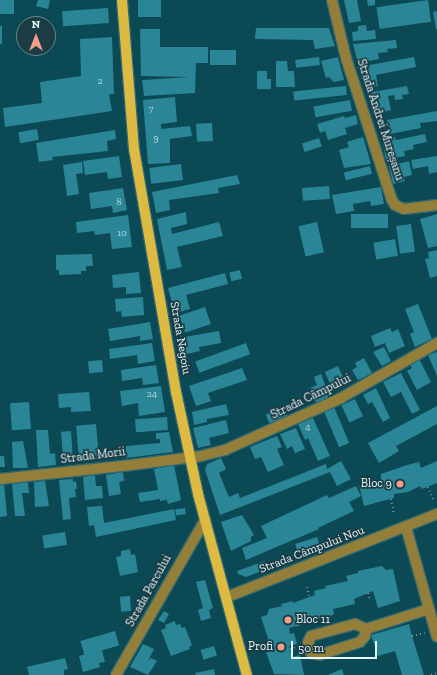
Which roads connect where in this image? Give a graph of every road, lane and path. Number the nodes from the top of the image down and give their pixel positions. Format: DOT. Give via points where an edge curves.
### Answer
graph roads {
  1 [pos="122,0"];
  2 [pos="332,0"];
  3 [pos="437,205"];
  4 [pos="437,343"];
  5 [pos="190,457"];
  6 [pos="0,479"];
  7 [pos="428,487"];
  8 [pos="391,499"];
  9 [pos="433,499"];
  10 [pos="437,514"];
  11 [pos="394,515"];
  12 [pos="205,520"];
  13 [pos="406,527"];
  14 [pos="306,587"];
  15 [pos="368,593"];
  16 [pos="309,596"];
  17 [pos="227,597"];
  18 [pos="370,600"];
  19 [pos="429,609"];
  20 [pos="366,630"];
  21 [pos="427,632"];
  22 [pos="412,636"];
  23 [pos="437,637"];
  24 [pos="301,646"];
  25 [pos="290,649"];
  26 [pos="437,674"];
  27 [pos="116,675"];
  28 [pos="247,675"];
  29 [pos="431,675"];
  1 -- 5 [label="main road, Strada Negoiu" via="134,150"];
  2 -- 3 [label="street, Strada Andrei Mureșanu" via="346,58 392,200 395,205 404,209"];
  4 -- 5 [label="street, Strada Câmpului" via="341,398 284,425 225,450"];
  5 -- 6 [label="street, Strada Morii"];
  5 -- 12 [label="main road, Strada Negoiu"];
  7 -- 9 [label="path"];
  8 -- 11 [label="path"];
  10 -- 13 [label="street, Strada Câmpului Nou"];
  12 -- 17 [label="main road, Strada Negoiu"];
  12 -- 27 [label="street, Strada Parcului"];
  13 -- 17 [label="street, Strada Câmpului Nou"];
  13 -- 19 [label="street"];
  14 -- 16 [label="path"];
  15 -- 18 [label="path"];
  17 -- 28 [label="main road, Strada Negoiu"];
  19 -- 20 [label="street"];
  19 -- 23 [label="street"];
  20 -- 20 [label="street" via="363,639 356,644 316,656 308,648 308,640 314,635 355,624"];
  21 -- 22 [label="path"];
  24 -- 25 [label="path"];
  26 -- 29 [label="path"];
}
